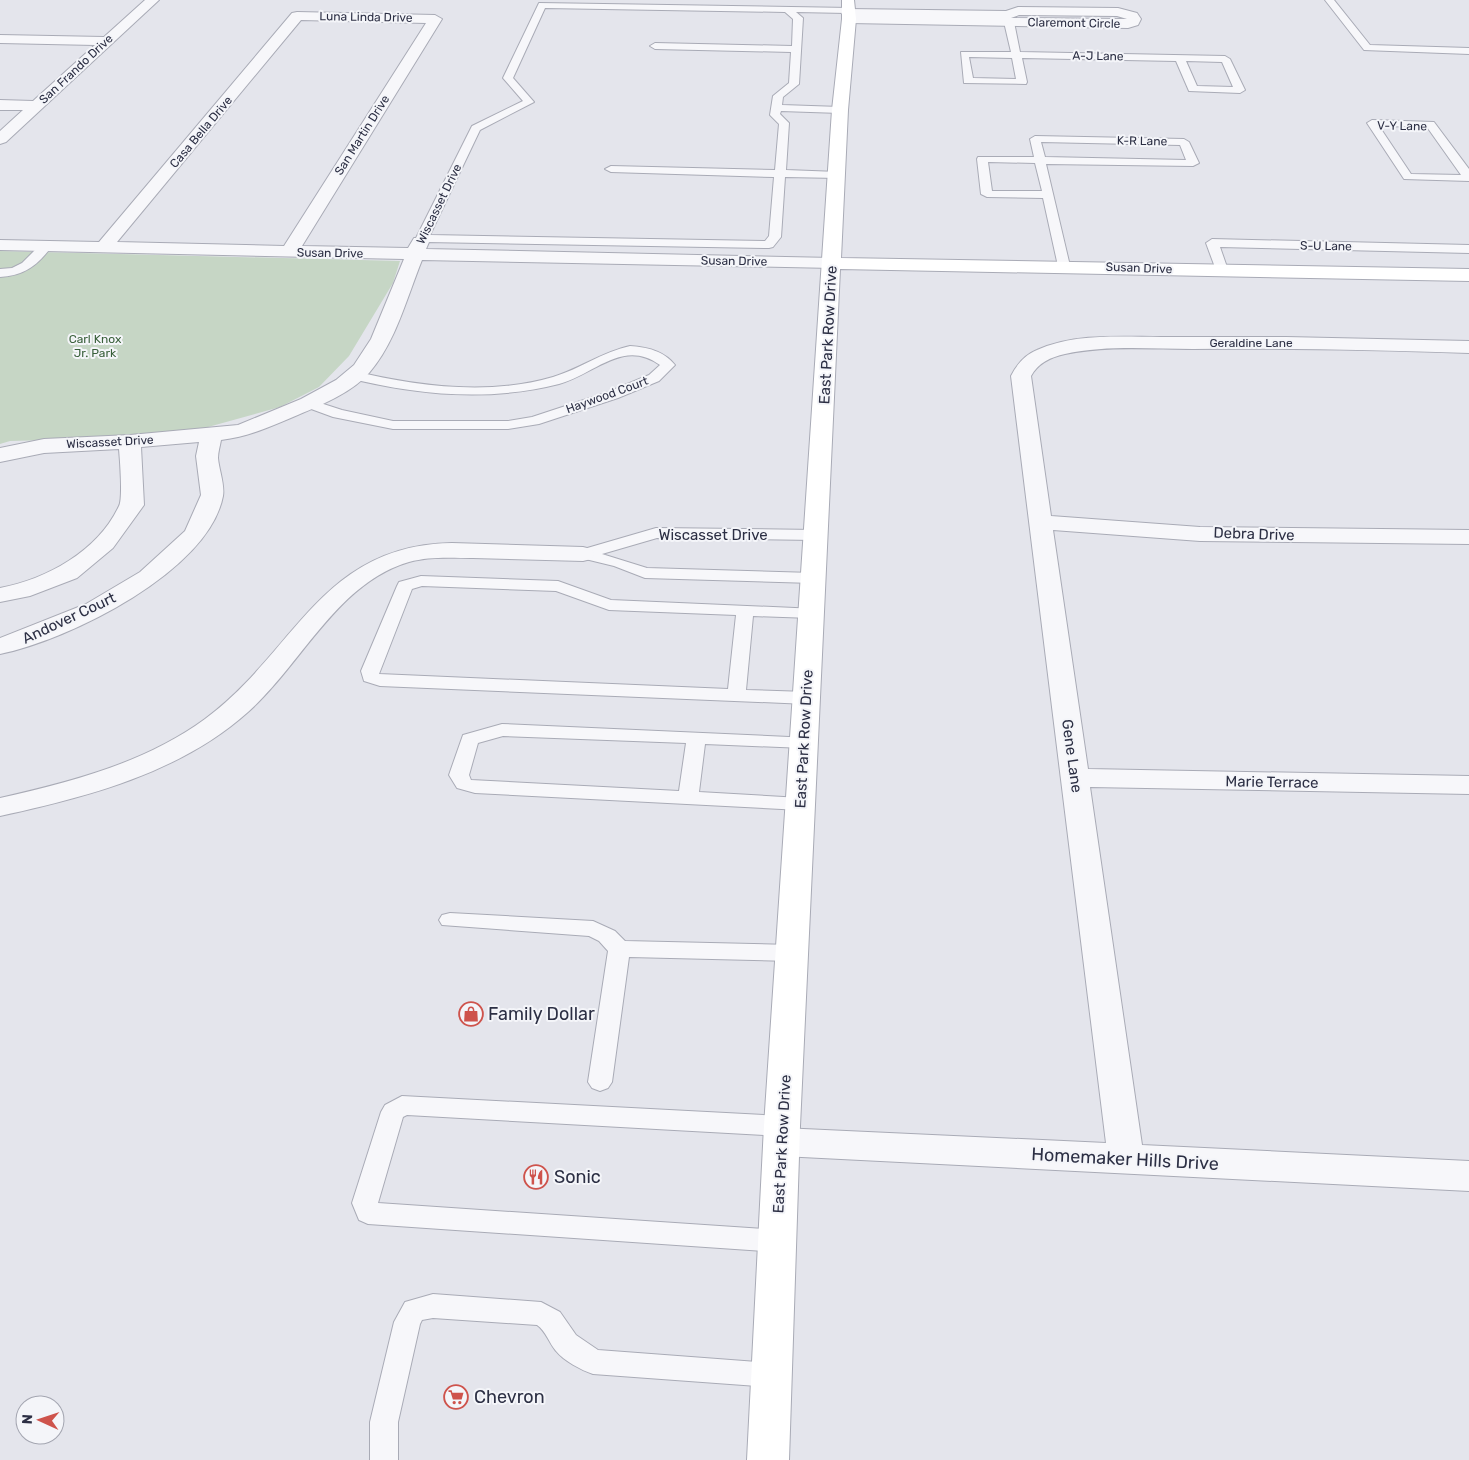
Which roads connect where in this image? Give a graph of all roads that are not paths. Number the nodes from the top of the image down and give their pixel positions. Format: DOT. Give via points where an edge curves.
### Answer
graph roads {
  1 [pos="153,0"];
  2 [pos="1329,0"];
  3 [pos="788,10"];
  4 [pos="848,11"];
  5 [pos="297,16"];
  6 [pos="1008,18"];
  7 [pos="435,19"];
  8 [pos="0,39"];
  9 [pos="106,41"];
  10 [pos="655,46"];
  11 [pos="1368,48"];
  12 [pos="796,49"];
  13 [pos="1469,51"];
  14 [pos="1016,55"];
  15 [pos="1180,58"];
  16 [pos="1383,59"];
  17 [pos="777,104"];
  18 [pos="841,105"];
  19 [pos="0,106"];
  20 [pos="36,106"];
  21 [pos="0,138"];
  22 [pos="1040,160"];
  23 [pos="612,169"];
  24 [pos="781,174"];
  25 [pos="838,175"];
  26 [pos="1469,178"];
  27 [pos="1048,195"];
  28 [pos="0,245"];
  29 [pos="419,245"];
  30 [pos="46,246"];
  31 [pos="104,247"];
  32 [pos="1469,249"];
  33 [pos="289,252"];
  34 [pos="832,263"];
  35 [pos="1064,266"];
  36 [pos="1222,270"];
  37 [pos="0,273"];
  38 [pos="1469,275"];
  39 [pos="1469,347"];
  40 [pos="1034,359"];
  41 [pos="353,375"];
  42 [pos="308,403"];
  43 [pos="210,436"];
  44 [pos="130,442"];
  45 [pos="0,455"];
  46 [pos="1040,522"];
  47 [pos="816,535"];
  48 [pos="1469,536"];
  49 [pos="583,554"];
  50 [pos="813,578"];
  51 [pos="0,595"];
  52 [pos="745,610"];
  53 [pos="811,613"];
  54 [pos="0,646"];
  55 [pos="736,695"];
  56 [pos="807,698"];
  57 [pos="696,738"];
  58 [pos="804,742"];
  59 [pos="1074,778"];
  60 [pos="1469,785"];
  61 [pos="688,798"];
  62 [pos="801,804"];
  63 [pos="0,807"];
  64 [pos="450,920"];
  65 [pos="619,949"];
  66 [pos="792,953"];
  67 [pos="600,1082"];
  68 [pos="782,1134"];
  69 [pos="1126,1159"];
  70 [pos="1469,1176"];
  71 [pos="777,1241"];
  72 [pos="771,1375"];
  73 [pos="384,1460"];
  74 [pos="768,1460"];
  1 -- 9 [label="street, San Frando Drive"];
  2 -- 11 [label="lane"];
  3 -- 4 [label="lane, Wiscasset Drive"];
  3 -- 12 [label="lane" via="798,18"];
  3 -- 29 [label="lane, Wiscasset Drive" via="542,5 508,78 529,102 476,128"];
  4 -- 6 [label="street"];
  4 -- 18 [label="main road, East Park Row Drive"];
  5 -- 7 [label="street, Luna Linda Drive"];
  5 -- 31 [label="street, Casa Bella Drive"];
  6 -- 6 [label="street, Claremont Circle" via="1128,24 1134,19 1118,12 1018,11"];
  6 -- 14 [label="lane, A-J Lane"];
  7 -- 33 [label="street, San Martin Drive"];
  8 -- 9 [label="street"];
  9 -- 20 [label="street, San Frando Drive"];
  10 -- 12 [label="lane"];
  11 -- 13 [label="lane"];
  11 -- 16 [label="lane" via="1376,58"];
  12 -- 17 [label="lane" via="794,84 778,96"];
  14 -- 14 [label="lane, A-J Lane" via="1022,82 968,81 964,54"];
  14 -- 15 [label="lane, A-J Lane"];
  15 -- 15 [label="lane, A-J Lane" via="1225,59 1240,90 1193,89"];
  17 -- 18 [label="lane"];
  17 -- 24 [label="lane" via="775,115 784,123"];
  18 -- 25 [label="main road, East Park Row Drive"];
  19 -- 20 [label="street"];
  20 -- 21 [label="street, San Frando Drive"];
  22 -- 22 [label="lane, K-R Lane" via="1145,162 1193,163 1184,142 1035,139"];
  22 -- 27 [label="lane, K-R Lane"];
  22 -- 27 [label="lane" via="982,159 987,194"];
  23 -- 24 [label="lane"];
  24 -- 25 [label="lane"];
  24 -- 29 [label="lane" via="775,237 769,244"];
  25 -- 34 [label="main road, East Park Row Drive"];
  26 -- 26 [label="lane, V-Y Lane" via="1408,177 1372,123 1430,124"];
  27 -- 35 [label="lane, K-R Lane"];
  28 -- 30 [label="street, Susan Drive"];
  29 -- 33 [label="street, Susan Drive"];
  29 -- 34 [label="street, Susan Drive"];
  29 -- 41 [label="street, Wiscasset Drive" via="381,339"];
  30 -- 31 [label="street, Susan Drive"];
  30 -- 37 [label="lane" via="26,268"];
  31 -- 33 [label="street, Susan Drive"];
  32 -- 36 [label="lane, S-U Lane" via="1212,243"];
  34 -- 35 [label="main road, Susan Drive"];
  34 -- 47 [label="main road, East Park Row Drive"];
  35 -- 36 [label="main road, Susan Drive"];
  36 -- 38 [label="main road, Susan Drive"];
  39 -- 40 [label="street, Geraldine Lane" via="1222,342 1117,344 1064,348"];
  40 -- 46 [label="street, Gene Lane" via="1026,364 1021,376"];
  41 -- 42 [label="street, Wiscasset Drive"];
  41 -- 42 [label="lane, Haywood Court" via="376,381 467,391 521,388 568,377 620,350 656,353 668,365 654,378 614,395 534,421 508,425 393,425 338,414"];
  42 -- 43 [label="street, Wiscasset Drive" via="242,431"];
  43 -- 44 [label="street, Wiscasset Drive"];
  43 -- 54 [label="street, Andover Court" via="207,456 212,496 195,534 149,577 95,609 15,643"];
  44 -- 45 [label="street, Wiscasset Drive" via="44,446"];
  44 -- 51 [label="street" via="132,505 105,543 68,573 21,592"];
  46 -- 48 [label="street, Debra Drive" via="1100,529 1333,536"];
  46 -- 59 [label="street, Gene Lane"];
  47 -- 49 [label="lane, Wiscasset Drive" via="656,533"];
  47 -- 50 [label="main road, East Park Row Drive"];
  49 -- 50 [label="lane, Wiscasset Drive" via="645,573"];
  49 -- 63 [label="street, Wiscasset Drive" via="431,550 398,557 361,575 325,608 280,666 238,707 204,733 108,779"];
  50 -- 53 [label="main road, East Park Row Drive"];
  52 -- 53 [label="lane"];
  52 -- 55 [label="lane"];
  52 -- 55 [label="lane" via="609,605 558,586 421,581 405,586 370,672 370,677 380,681"];
  53 -- 56 [label="main road, East Park Row Drive"];
  55 -- 56 [label="lane"];
  56 -- 58 [label="main road, East Park Row Drive"];
  57 -- 58 [label="lane"];
  57 -- 61 [label="lane"];
  57 -- 61 [label="lane" via="502,730 470,739 459,775 464,784 475,787"];
  58 -- 62 [label="main road, East Park Row Drive"];
  59 -- 60 [label="street, Marie Terrace"];
  59 -- 69 [label="street, Gene Lane"];
  61 -- 62 [label="lane"];
  62 -- 66 [label="main road, East Park Row Drive"];
  64 -- 65 [label="lane" via="593,929 607,936"];
  65 -- 66 [label="lane"];
  65 -- 67 [label="lane"];
  66 -- 68 [label="main road, East Park Row Drive"];
  68 -- 69 [label="street, Homemaker Hills Drive"];
  68 -- 71 [label="main road, East Park Row Drive"];
  68 -- 71 [label="lane" via="402,1105 393,1112 365,1203 368,1213"];
  69 -- 70 [label="street, Homemaker Hills Drive"];
  71 -- 72 [label="main road, East Park Row Drive"];
  72 -- 73 [label="lane" via="593,1362 566,1344 551,1320 541,1314 432,1306 414,1310 407,1322 384,1422"];
  72 -- 74 [label="main road, East Park Row Drive"];
}
